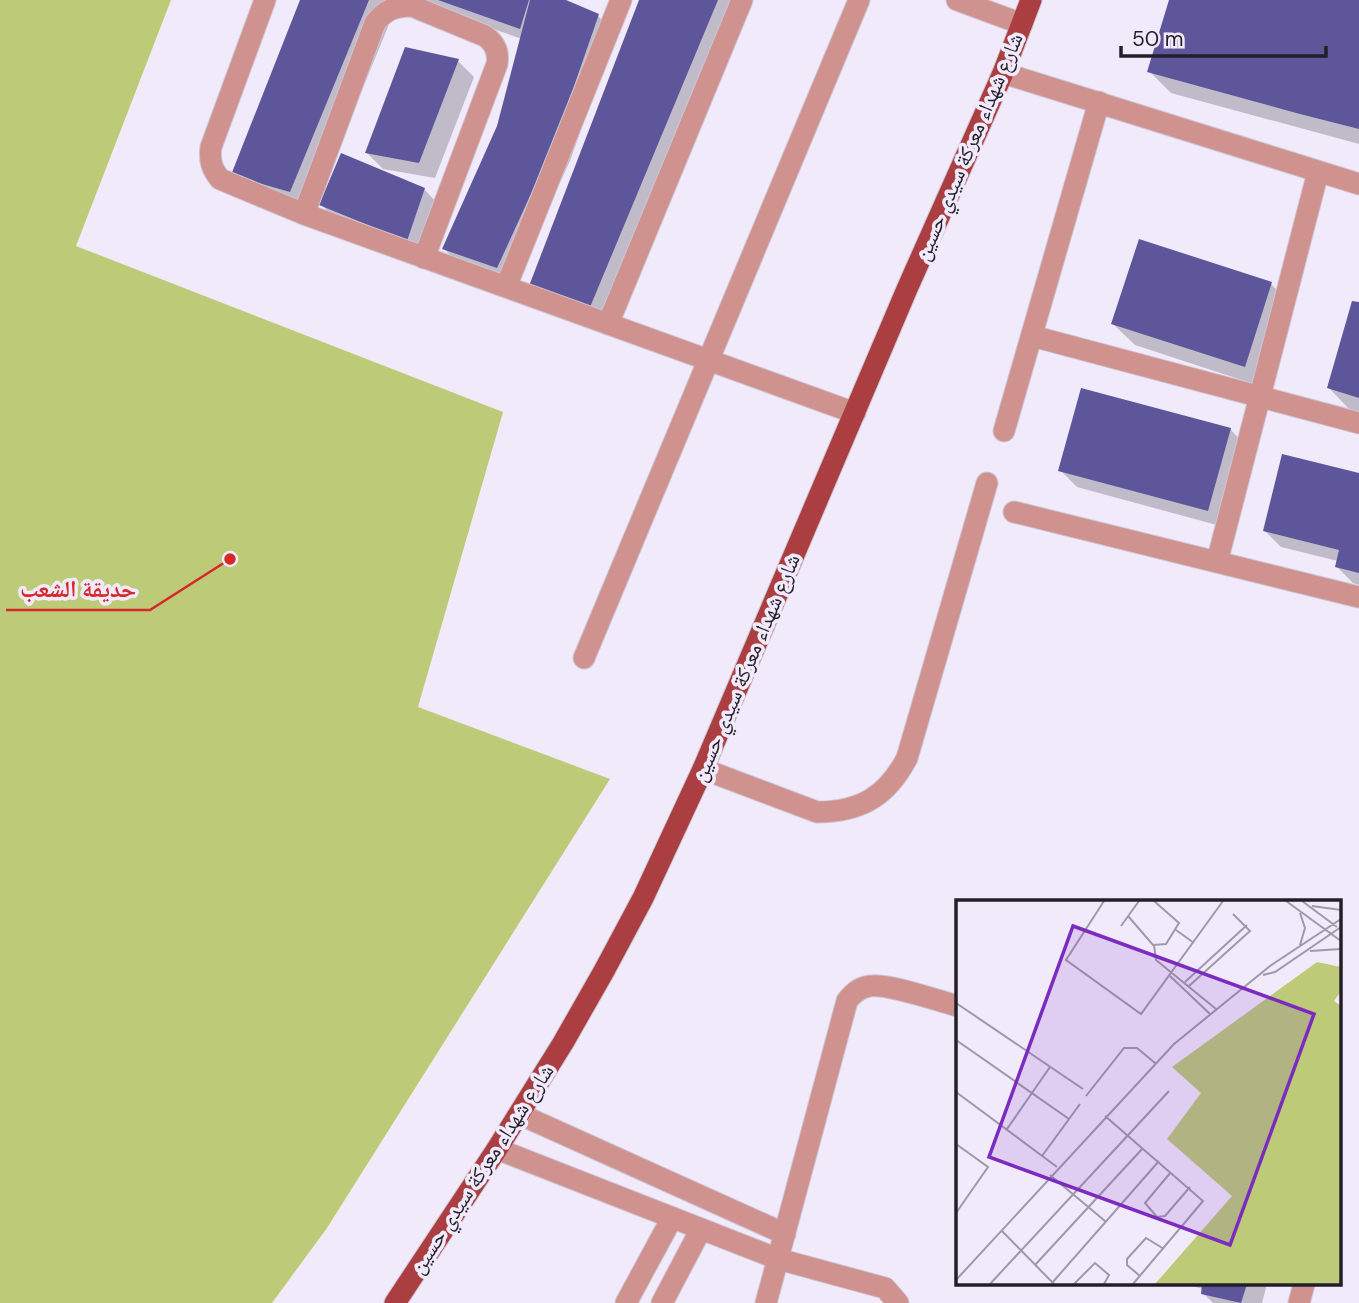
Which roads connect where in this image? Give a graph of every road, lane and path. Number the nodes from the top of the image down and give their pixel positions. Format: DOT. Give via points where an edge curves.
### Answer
graph roads {
  1 [pos="265,0"];
  2 [pos="621,0"];
  3 [pos="742,0"];
  4 [pos="859,0"];
  5 [pos="957,0"];
  6 [pos="1031,0"];
  7 [pos="1022,24"];
  8 [pos="1003,72"];
  9 [pos="1099,102"];
  10 [pos="1318,172"];
  11 [pos="1359,184"];
  12 [pos="304,214"];
  13 [pos="424,258"];
  14 [pos="506,287"];
  15 [pos="608,324"];
  16 [pos="1032,336"];
  17 [pos="709,360"];
  18 [pos="1261,397"];
  19 [pos="855,413"];
  20 [pos="1359,423"];
  21 [pos="1004,431"];
  22 [pos="987,483"];
  23 [pos="1014,512"];
  24 [pos="1217,562"];
  25 [pos="1359,597"];
  26 [pos="584,658"];
  27 [pos="703,769"];
  28 [pos="956,1005"];
  29 [pos="519,1114"];
  30 [pos="497,1149"];
  31 [pos="672,1217"];
  32 [pos="701,1229"];
  33 [pos="785,1234"];
  34 [pos="778,1259"];
  35 [pos="1303,1286"];
  36 [pos="395,1303"];
  37 [pos="626,1303"];
  38 [pos="662,1303"];
  39 [pos="766,1303"];
  40 [pos="898,1303"];
  41 [pos="1299,1303"];
  1 -- 12 [label="street" via="209,157 220,179"];
  2 -- 14 [label="street"];
  3 -- 15 [label="street"];
  4 -- 17 [label="street"];
  5 -- 7 [label="street"];
  6 -- 7 [label="main road, شارع شهداء معركة سيدي حسين"];
  7 -- 8 [label="main road, شارع شهداء معركة سيدي حسين"];
  8 -- 9 [label="street"];
  8 -- 19 [label="main road, شارع شهداء معركة سيدي حسين"];
  9 -- 10 [label="street"];
  9 -- 16 [label="street"];
  10 -- 11 [label="street"];
  10 -- 18 [label="street"];
  12 -- 13 [label="street"];
  12 -- 13 [label="street" via="375,23 390,9 412,6 485,36 498,56"];
  13 -- 14 [label="street"];
  14 -- 15 [label="street"];
  15 -- 17 [label="street"];
  16 -- 18 [label="street"];
  16 -- 21 [label="street"];
  17 -- 19 [label="street"];
  17 -- 26 [label="street"];
  18 -- 20 [label="street"];
  18 -- 24 [label="street"];
  19 -- 27 [label="main road, شارع شهداء معركة سيدي حسين"];
  22 -- 27 [label="street" via="907,758 886,789 855,808 817,812"];
  23 -- 24 [label="street"];
  24 -- 25 [label="street"];
  27 -- 29 [label="main road, شارع شهداء معركة سيدي حسين" via="643,898"];
  28 -- 33 [label="street" via="879,985 861,988 847,1001"];
  29 -- 30 [label="main road, شارع شهداء معركة سيدي حسين"];
  29 -- 33 [label="street"];
  30 -- 31 [label="street"];
  30 -- 36 [label="main road, شارع شهداء معركة سيدي حسين"];
  31 -- 32 [label="street"];
  31 -- 37 [label="street"];
  32 -- 34 [label="street"];
  32 -- 38 [label="street"];
  33 -- 34 [label="street"];
  34 -- 39 [label="street"];
  34 -- 40 [label="street" via="885,1288"];
  35 -- 41 [label="street"];
}
